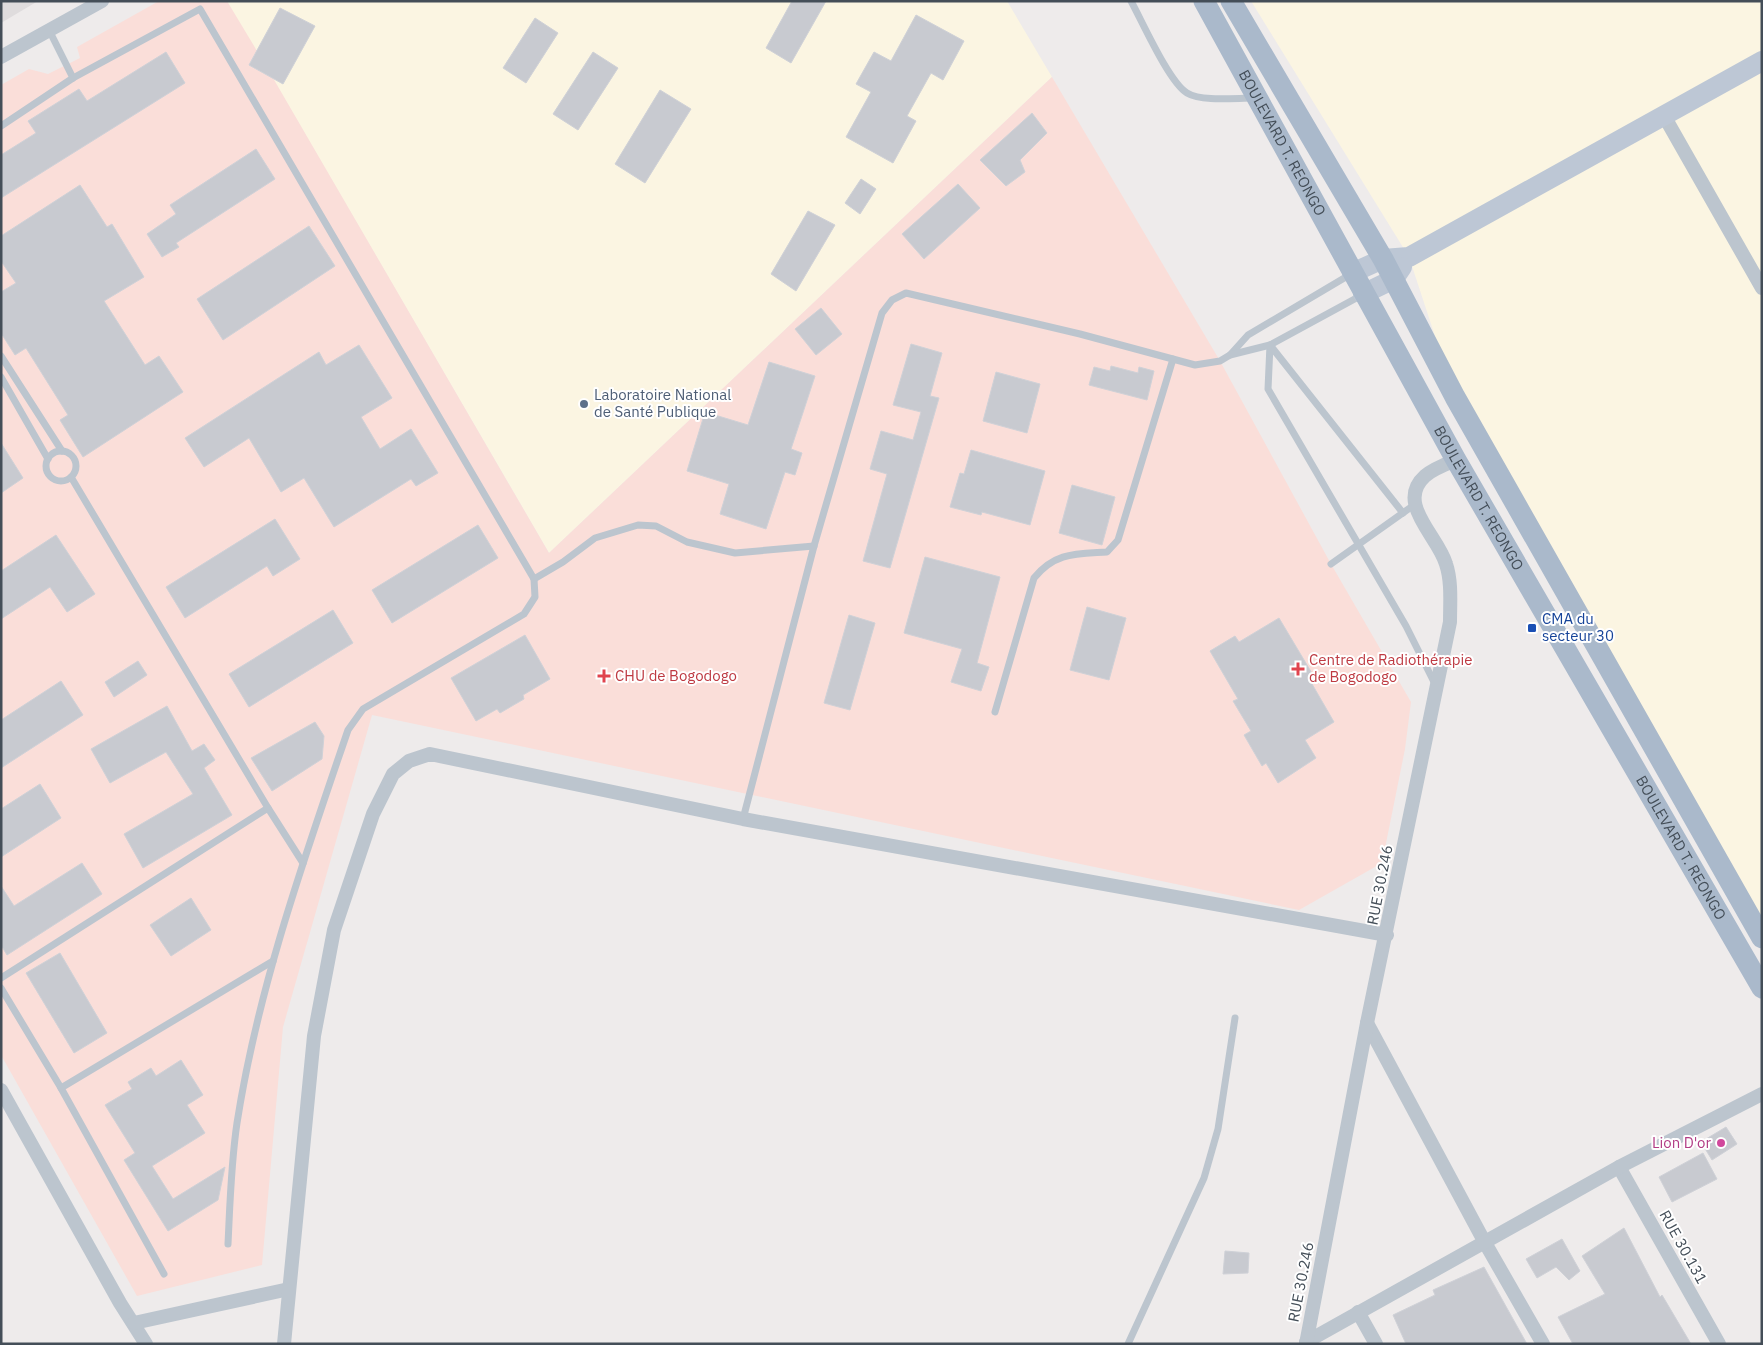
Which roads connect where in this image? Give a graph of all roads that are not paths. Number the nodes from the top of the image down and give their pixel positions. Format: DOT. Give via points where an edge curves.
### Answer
graph roads {
  1 [pos="102,1"];
  2 [pos="1131,1"];
  3 [pos="1204,1"];
  4 [pos="1231,1"];
  5 [pos="49,29"];
  6 [pos="1,57"];
  7 [pos="1762,61"];
  8 [pos="73,78"];
  9 [pos="1257,98"];
  10 [pos="1663,114"];
  11 [pos="1,126"];
  12 [pos="1409,257"];
  13 [pos="1383,259"];
  14 [pos="1352,273"];
  15 [pos="1394,279"];
  16 [pos="1762,288"];
  17 [pos="1363,294"];
  18 [pos="1270,345"];
  19 [pos="1230,355"];
  20 [pos="1,356"];
  21 [pos="1174,359"];
  22 [pos="1,377"];
  23 [pos="62,451"];
  24 [pos="48,459"];
  25 [pos="1456,460"];
  26 [pos="71,477"];
  27 [pos="1408,509"];
  28 [pos="814,546"];
  29 [pos="1357,546"];
  30 [pos="1331,564"];
  31 [pos="534,579"];
  32 [pos="1437,688"];
  33 [pos="995,712"];
  34 [pos="268,808"];
  35 [pos="743,819"];
  36 [pos="303,863"];
  37 [pos="1387,935"];
  38 [pos="1762,938"];
  39 [pos="272,961"];
  40 [pos="1,978"];
  41 [pos="1,988"];
  42 [pos="1762,988"];
  43 [pos="1235,1018"];
  44 [pos="1367,1023"];
  45 [pos="61,1088"];
  46 [pos="1,1090"];
  47 [pos="1762,1094"];
  48 [pos="1619,1167"];
  49 [pos="1484,1241"];
  50 [pos="228,1244"];
  51 [pos="164,1274"];
  52 [pos="289,1289"];
  53 [pos="1358,1312"];
  54 [pos="134,1322"];
  55 [pos="1306,1343"];
  56 [pos="146,1344"];
  57 [pos="284,1344"];
  58 [pos="1128,1344"];
  59 [pos="1376,1344"];
  60 [pos="1543,1344"];
  61 [pos="1719,1344"];
  1 -- 5 [label="street"];
  2 -- 9 [label="lane" via="1174,80 1188,94 1212,99"];
  3 -- 9 [label="main road, BOULEVARD T. REONGO"];
  4 -- 13 [label="main road, BOULEVARD T. REONGO"];
  5 -- 6 [label="street"];
  5 -- 8 [label="lane"];
  7 -- 10 [label="street"];
  8 -- 11 [label="lane"];
  8 -- 31 [label="lane" via="200,9"];
  9 -- 14 [label="main road, BOULEVARD T. REONGO"];
  10 -- 12 [label="street"];
  10 -- 16 [label="street"];
  12 -- 13 [label="street"];
  12 -- 15 [label="street"];
  13 -- 14 [label="street"];
  13 -- 15 [label="main road, BOULEVARD T. REONGO"];
  14 -- 17 [label="main road, BOULEVARD T. REONGO"];
  14 -- 19 [label="lane" via="1248,335"];
  15 -- 17 [label="street"];
  15 -- 38 [label="main road, BOULEVARD T. REONGO" via="1455,397"];
  17 -- 18 [label="lane"];
  17 -- 25 [label="main road, BOULEVARD T. REONGO"];
  18 -- 19 [label="lane"];
  18 -- 27 [label="lane"];
  18 -- 29 [label="lane" via="1268,389"];
  19 -- 21 [label="lane" via="1220,361 1195,365"];
  20 -- 23 [label="lane"];
  21 -- 28 [label="lane" via="906,293 892,300 882,314"];
  21 -- 33 [label="lane" via="1118,540 1107,552 1065,556 1044,565 1034,578"];
  22 -- 24 [label="lane"];
  23 -- 24 [label="lane"];
  23 -- 26 [label="lane" via="75,461"];
  24 -- 26 [label="lane" via="50,476 60,480"];
  25 -- 27 [label="street" via="1426,475 1416,487"];
  25 -- 42 [label="main road, BOULEVARD T. REONGO"];
  26 -- 34 [label="lane"];
  27 -- 29 [label="lane"];
  27 -- 32 [label="street, RUE 30.246" via="1446,563 1450,622"];
  28 -- 31 [label="lane" via="735,553 687,542 656,526 638,524 595,538"];
  28 -- 35 [label="lane"];
  29 -- 30 [label="lane"];
  29 -- 32 [label="lane" via="1406,626"];
  31 -- 36 [label="lane" via="535,597 524,614 363,709 348,730"];
  32 -- 37 [label="street, RUE 30.246"];
  34 -- 36 [label="lane"];
  34 -- 40 [label="lane"];
  35 -- 37 [label="street"];
  35 -- 52 [label="street" via="430,754 409,761 393,774 373,814 334,930 314,1036"];
  36 -- 39 [label="lane"];
  37 -- 44 [label="street, RUE 30.246"];
  39 -- 45 [label="lane"];
  39 -- 50 [label="lane" via="237,1124"];
  41 -- 45 [label="lane"];
  43 -- 58 [label="lane" via="1218,1129 1204,1178"];
  44 -- 49 [label="street"];
  44 -- 55 [label="street, RUE 30.246"];
  45 -- 51 [label="lane"];
  46 -- 54 [label="street" via="120,1304"];
  47 -- 48 [label="street"];
  48 -- 49 [label="street"];
  48 -- 61 [label="street, RUE 30.131"];
  49 -- 53 [label="street"];
  49 -- 60 [label="street"];
  52 -- 54 [label="street"];
  52 -- 57 [label="street"];
  53 -- 55 [label="street"];
  53 -- 59 [label="street"];
  54 -- 56 [label="street"];
}
